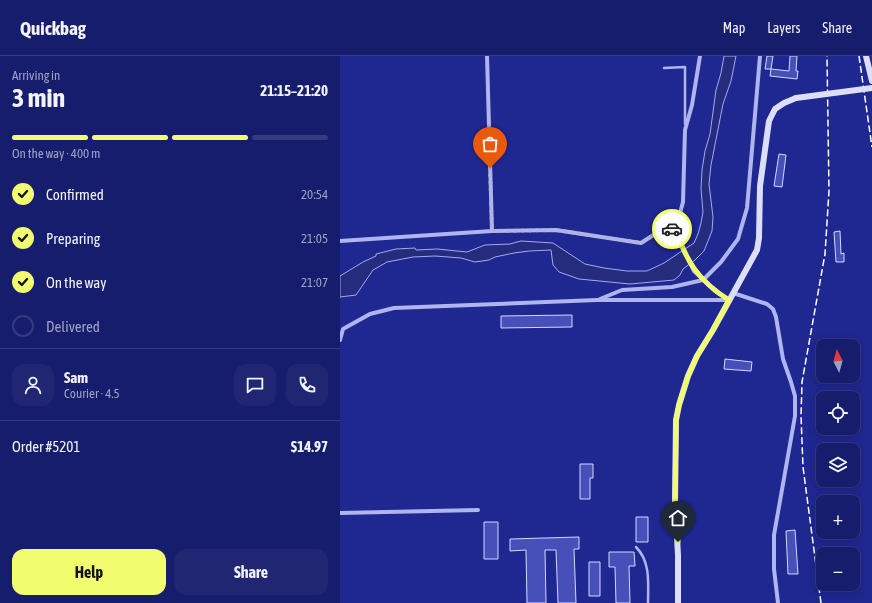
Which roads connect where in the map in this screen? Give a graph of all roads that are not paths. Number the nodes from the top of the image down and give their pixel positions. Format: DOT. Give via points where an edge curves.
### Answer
graph roads {
  1 [pos="487,56"];
  2 [pos="700,56"];
  3 [pos="760,56"];
  4 [pos="866,56"];
  5 [pos="664,68"];
  6 [pos="872,80"];
  7 [pos="872,88"];
  8 [pos="686,130"];
  9 [pos="676,228"];
  10 [pos="492,231"];
  11 [pos="340,241"];
  12 [pos="703,280"];
  13 [pos="733,294"];
  14 [pos="597,300"];
  15 [pos="729,300"];
  16 [pos="340,340"];
  17 [pos="478,510"];
  18 [pos="340,513"];
  19 [pos="636,547"];
  20 [pos="648,603"];
  21 [pos="678,603"];
  22 [pos="778,603"];
  1 -- 10 [label="street"];
  2 -- 8 [label="street"];
  3 -- 12 [label="street" via="747,208 738,239 721,262"];
  4 -- 6 [label="street"];
  5 -- 8 [label="lane" via="685,67"];
  7 -- 13 [label="street, bridge" via="796,98 775,109 769,121 760,186 757,250"];
  8 -- 9 [label="street" via="683,202"];
  9 -- 10 [label="street" via="655,234 641,243 556,230"];
  9 -- 12 [label="street" via="680,245 694,271"];
  10 -- 11 [label="street"];
  12 -- 14 [label="street" via="672,287 622,290"];
  12 -- 15 [label="street"];
  13 -- 15 [label="street"];
  13 -- 22 [label="street" via="767,304 773,309 783,359 795,396 795,416 774,535"];
  14 -- 15 [label="street"];
  14 -- 16 [label="street" via="394,308 370,314 343,329"];
  15 -- 21 [label="street" via="694,362 676,420"];
  17 -- 18 [label="street"];
  19 -- 20 [label="lane" via="646,563"];
}
